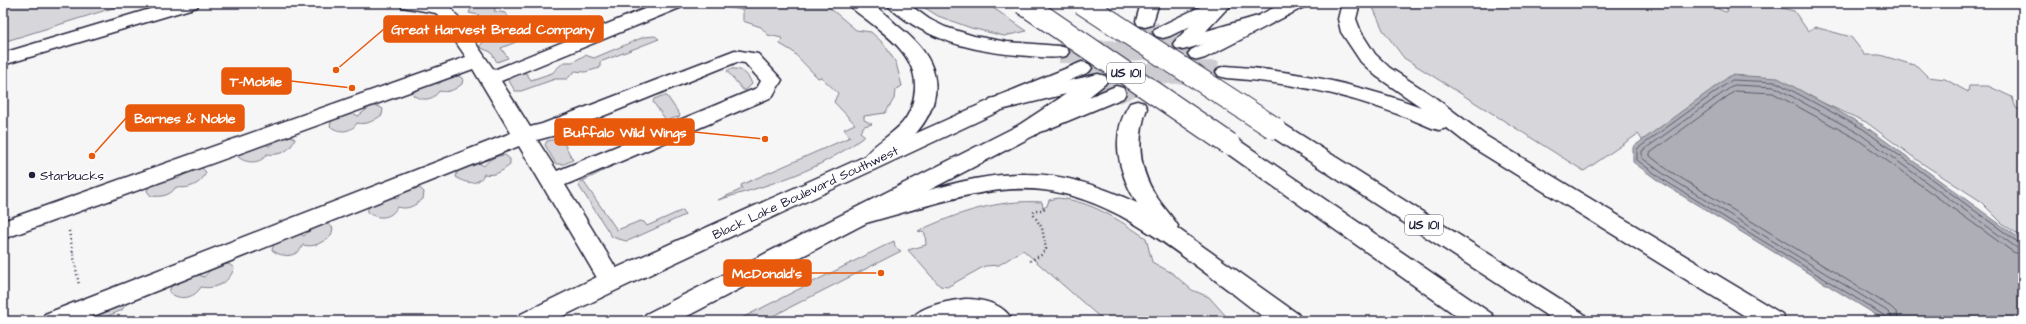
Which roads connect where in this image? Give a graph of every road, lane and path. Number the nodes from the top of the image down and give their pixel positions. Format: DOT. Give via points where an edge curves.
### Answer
graph roads {
  1 [pos="190,3"];
  2 [pos="409,3"];
  3 [pos="676,3"];
  4 [pos="857,3"];
  5 [pos="895,3"];
  6 [pos="1023,3"];
  7 [pos="1082,3"];
  8 [pos="1150,3"];
  9 [pos="1223,3"];
  10 [pos="1297,3"];
  11 [pos="1351,3"];
  12 [pos="441,6"];
  13 [pos="1145,21"];
  14 [pos="1258,22"];
  15 [pos="1163,32"];
  16 [pos="1059,52"];
  17 [pos="1198,54"];
  18 [pos="3,59"];
  19 [pos="478,60"];
  20 [pos="1082,68"];
  21 [pos="1226,72"];
  22 [pos="489,79"];
  23 [pos="1116,93"];
  24 [pos="997,104"];
  25 [pos="1136,108"];
  26 [pos="1027,130"];
  27 [pos="523,136"];
  28 [pos="1478,141"];
  29 [pos="873,160"];
  30 [pos="551,182"];
  31 [pos="1046,203"];
  32 [pos="66,207"];
  33 [pos="862,216"];
  34 [pos="3,230"];
  35 [pos="1181,243"];
  36 [pos="1030,261"];
  37 [pos="612,281"];
  38 [pos="83,309"];
  39 [pos="54,321"];
  40 [pos="530,321"];
  41 [pos="654,321"];
  42 [pos="923,321"];
  43 [pos="1000,321"];
  44 [pos="1289,321"];
  45 [pos="1483,321"];
  46 [pos="1575,321"];
  47 [pos="1773,321"];
  1 -- 18 [label="main road"];
  2 -- 12 [label="main road"];
  3 -- 22 [label="main road"];
  4 -- 29 [label="main road" via="898,36 913,52 923,68 925,79 923,103 919,114 907,132"];
  5 -- 16 [label="main road" via="922,23 966,40 996,47"];
  6 -- 45 [label="main road, US 101, bridge"];
  7 -- 46 [label="main road, US 101, bridge"];
  8 -- 13 [label="main road"];
  9 -- 14 [label="main road" via="1183,44"];
  9 -- 15 [label="main road"];
  10 -- 14 [label="main road"];
  11 -- 28 [label="main road" via="1347,19 1351,32 1368,58 1383,72"];
  12 -- 19 [label="main road"];
  14 -- 17 [label="main road"];
  19 -- 22 [label="main road"];
  19 -- 32 [label="main road"];
  20 -- 24 [label="main road, Black Lake Boulevard Southwest"];
  21 -- 28 [label="main road" via="1264,73 1308,79 1350,89 1393,103"];
  22 -- 27 [label="main road"];
  23 -- 26 [label="main road"];
  24 -- 26 [label="main road" via="1098,80"];
  24 -- 29 [label="main road, Black Lake Boulevard Southwest"];
  25 -- 35 [label="main road" via="1129,134 1128,152 1133,176 1144,199"];
  26 -- 33 [label="main road"];
  27 -- 30 [label="main road"];
  27 -- 30 [label="main road" via="548,130 734,56 751,58 772,80 765,92"];
  27 -- 38 [label="main road"];
  28 -- 47 [label="main road"];
  29 -- 37 [label="main road, Black Lake Boulevard Southwest"];
  30 -- 37 [label="main road"];
  31 -- 36 [label="path" via="1046,208 1035,210 1033,214 1042,228 1046,249"];
  32 -- 34 [label="main road"];
  32 -- 38 [label="path"];
  33 -- 35 [label="main road" via="978,187 1010,182 1039,182 1082,191 1133,211"];
  33 -- 41 [label="main road"];
  35 -- 44 [label="main road"];
  37 -- 40 [label="main road, Black Lake Boulevard Southwest"];
  38 -- 39 [label="main road"];
  42 -- 43 [label="main road" via="945,312 971,308 986,312"];
}
